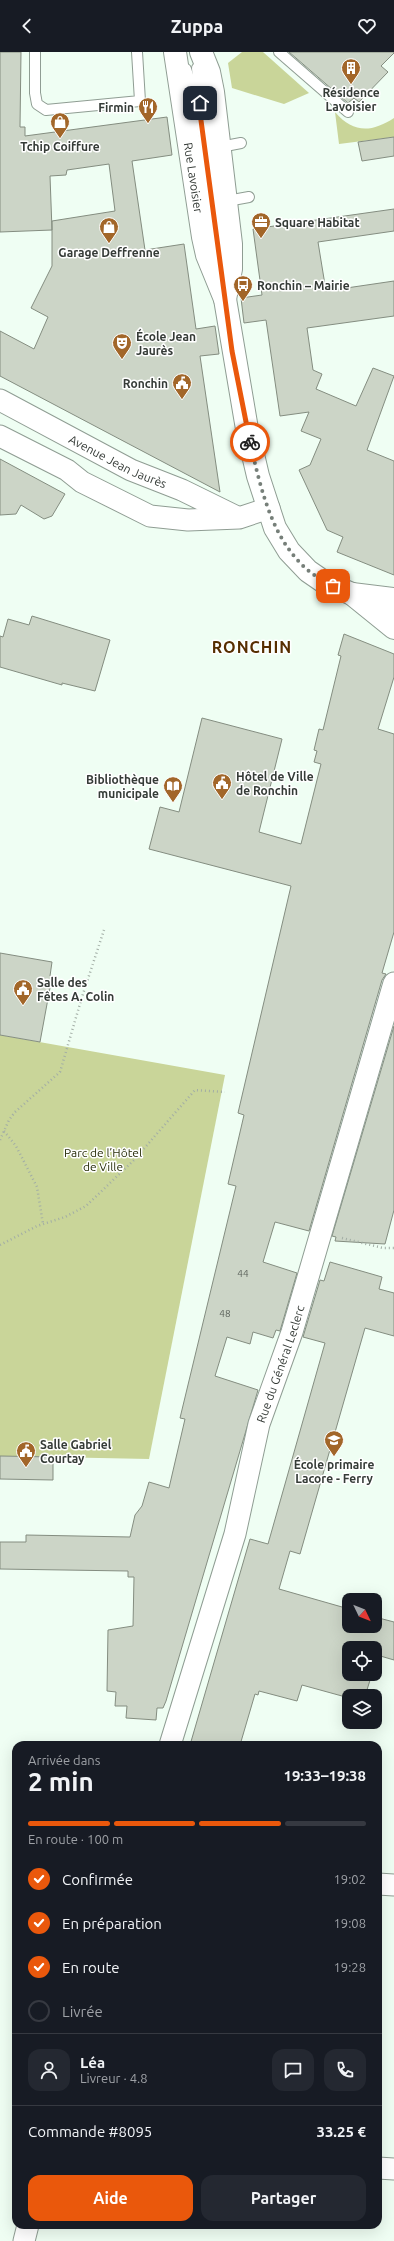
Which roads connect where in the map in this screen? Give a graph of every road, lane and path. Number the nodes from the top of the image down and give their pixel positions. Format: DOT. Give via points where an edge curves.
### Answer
graph roads {
  1 [pos="35,52"];
  2 [pos="137,52"];
  3 [pos="279,52"];
  4 [pos="187,53"];
  5 [pos="348,112"];
  6 [pos="241,143"];
  7 [pos="220,147"];
  8 [pos="249,197"];
  9 [pos="227,201"];
  10 [pos="225,299"];
  11 [pos="0,400"];
  12 [pos="0,436"];
  13 [pos="269,508"];
  14 [pos="239,518"];
  15 [pos="352,594"];
  16 [pos="394,599"];
  17 [pos="394,612"];
  18 [pos="394,628"];
  19 [pos="104,930"];
  20 [pos="394,983"];
  21 [pos="225,1092"];
  22 [pos="4,1132"];
  23 [pos="0,1140"];
  24 [pos="43,1224"];
  25 [pos="321,1232"];
  26 [pos="0,1245"];
  27 [pos="394,1248"];
  28 [pos="171,1741"];
  29 [pos="382,1884"];
  30 [pos="394,1885"];
  31 [pos="382,2168"];
  32 [pos="394,2169"];
  33 [pos="27,2229"];
  34 [pos="24,2241"];
  1 -- 2 [label="lane" via="37,104 46,110 140,101"];
  3 -- 5 [label="lane"];
  4 -- 7 [label="main road, Rue Lavoisier" via="209,72"];
  4 -- 10 [label="lane" via="200,113"];
  4 -- 10 [label="main road, Rue Lavoisier" via="203,237 207,256"];
  6 -- 7 [label="lane"];
  7 -- 9 [label="main road, Rue Lavoisier"];
  8 -- 9 [label="lane"];
  9 -- 10 [label="main road, Rue Lavoisier" via="231,269"];
  10 -- 13 [label="main road, Rue Lavoisier" via="247,429"];
  11 -- 14 [label="street, Avenue Jean Jaurès" via="131,470 182,490"];
  12 -- 14 [label="street" via="150,516 188,520"];
  13 -- 14 [label="street"];
  13 -- 15 [label="main road" via="275,528 301,565 316,577"];
  15 -- 16 [label="main road"];
  15 -- 17 [label="lane"];
  15 -- 18 [label="main road"];
  19 -- 22 [label="path" via="60,1072 15,1112"];
  20 -- 25 [label="street, Rue du Général Leclerc"];
  21 -- 24 [label="path" via="195,1090 134,1160 86,1206 65,1217"];
  22 -- 23 [label="path"];
  22 -- 24 [label="path" via="16,1146 38,1187"];
  24 -- 26 [label="path"];
  25 -- 27 [label="path" via="383,1248"];
  25 -- 28 [label="street, Rue du Général Leclerc" via="292,1332 259,1424 235,1534"];
  29 -- 30 [label="street"];
  31 -- 32 [label="street"];
  33 -- 34 [label="street"];
}
